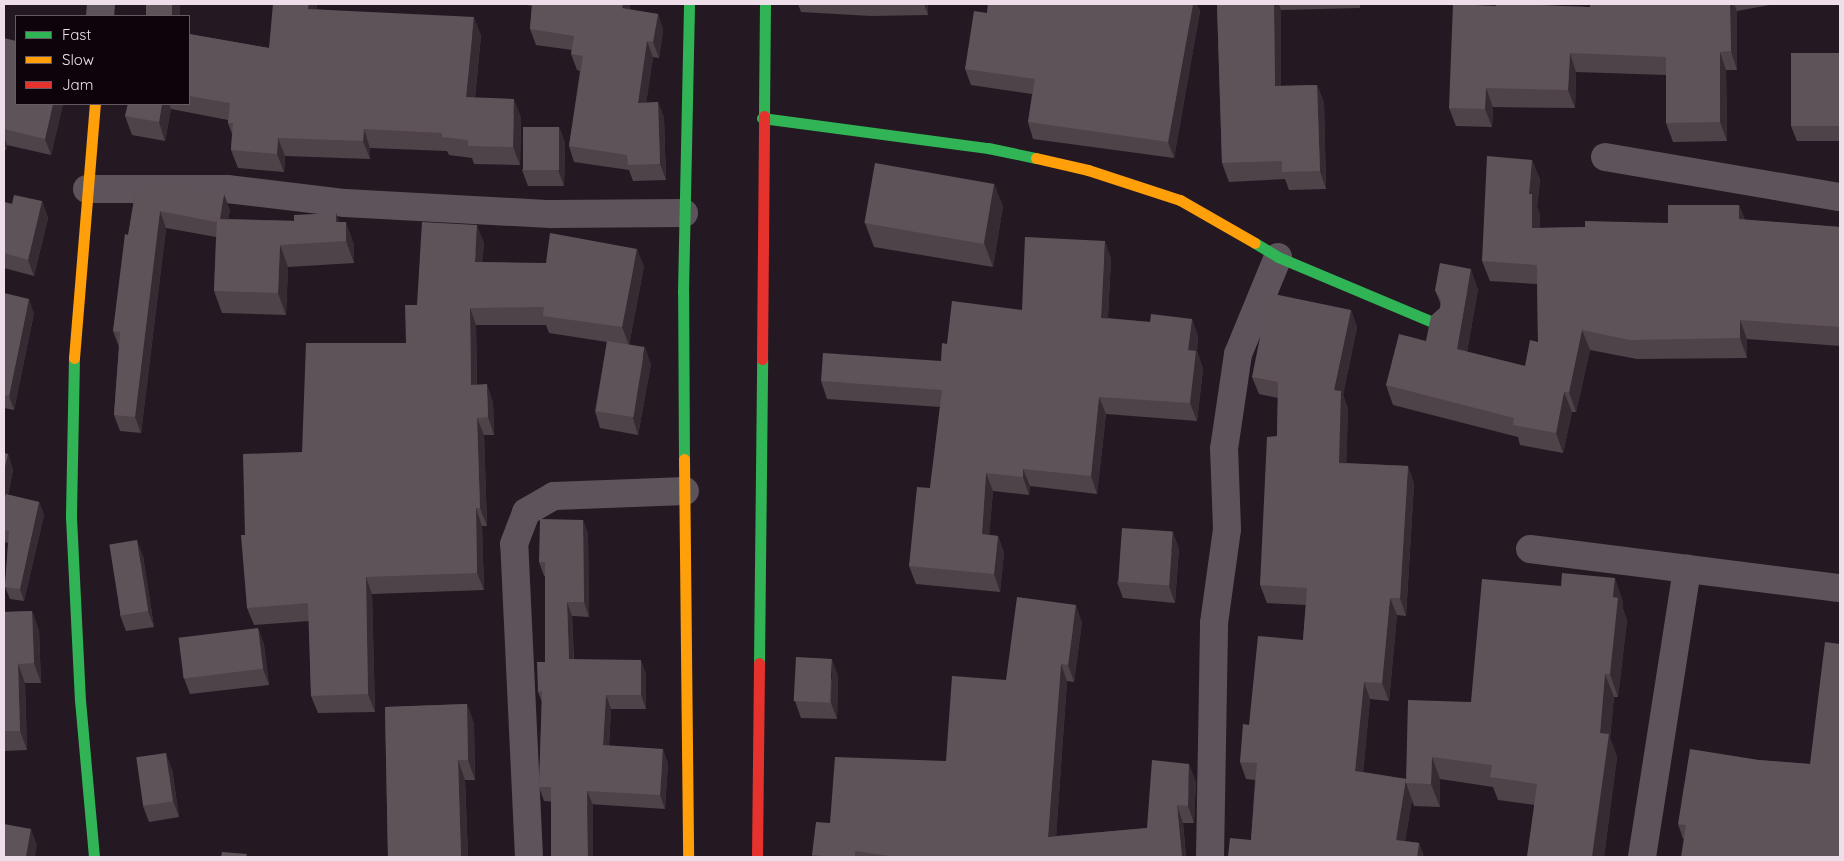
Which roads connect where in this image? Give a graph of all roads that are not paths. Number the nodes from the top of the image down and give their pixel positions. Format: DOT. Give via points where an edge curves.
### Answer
graph roads {
  1 [pos="689,4"];
  2 [pos="765,4"];
  3 [pos="96,105"];
  4 [pos="762,118"];
  5 [pos="1605,157"];
  6 [pos="87,189"];
  7 [pos="1840,197"];
  8 [pos="684,213"];
  9 [pos="1278,257"];
  10 [pos="1433,322"];
  11 [pos="685,491"];
  12 [pos="1530,549"];
  13 [pos="1686,568"];
  14 [pos="1840,588"];
  15 [pos="94,857"];
  16 [pos="529,857"];
  17 [pos="688,857"];
  18 [pos="757,857"];
  19 [pos="1210,857"];
  20 [pos="1642,857"];
  1 -- 8 [label="street"];
  2 -- 4 [label="street"];
  3 -- 6 [label="street"];
  4 -- 9 [label="street" via="988,148 1088,170 1180,200"];
  4 -- 18 [label="street"];
  5 -- 7 [label="street"];
  6 -- 8 [label="street" via="227,189 346,203 551,214"];
  6 -- 15 [label="street" via="75,326 71,517 80,700"];
  8 -- 11 [label="street"];
  9 -- 10 [label="street"];
  9 -- 19 [label="street" via="1238,354 1224,449 1227,529 1214,623"];
  11 -- 16 [label="street" via="554,496 526,512 514,544"];
  11 -- 17 [label="street"];
  12 -- 13 [label="street"];
  13 -- 14 [label="street"];
  13 -- 20 [label="street"];
}
